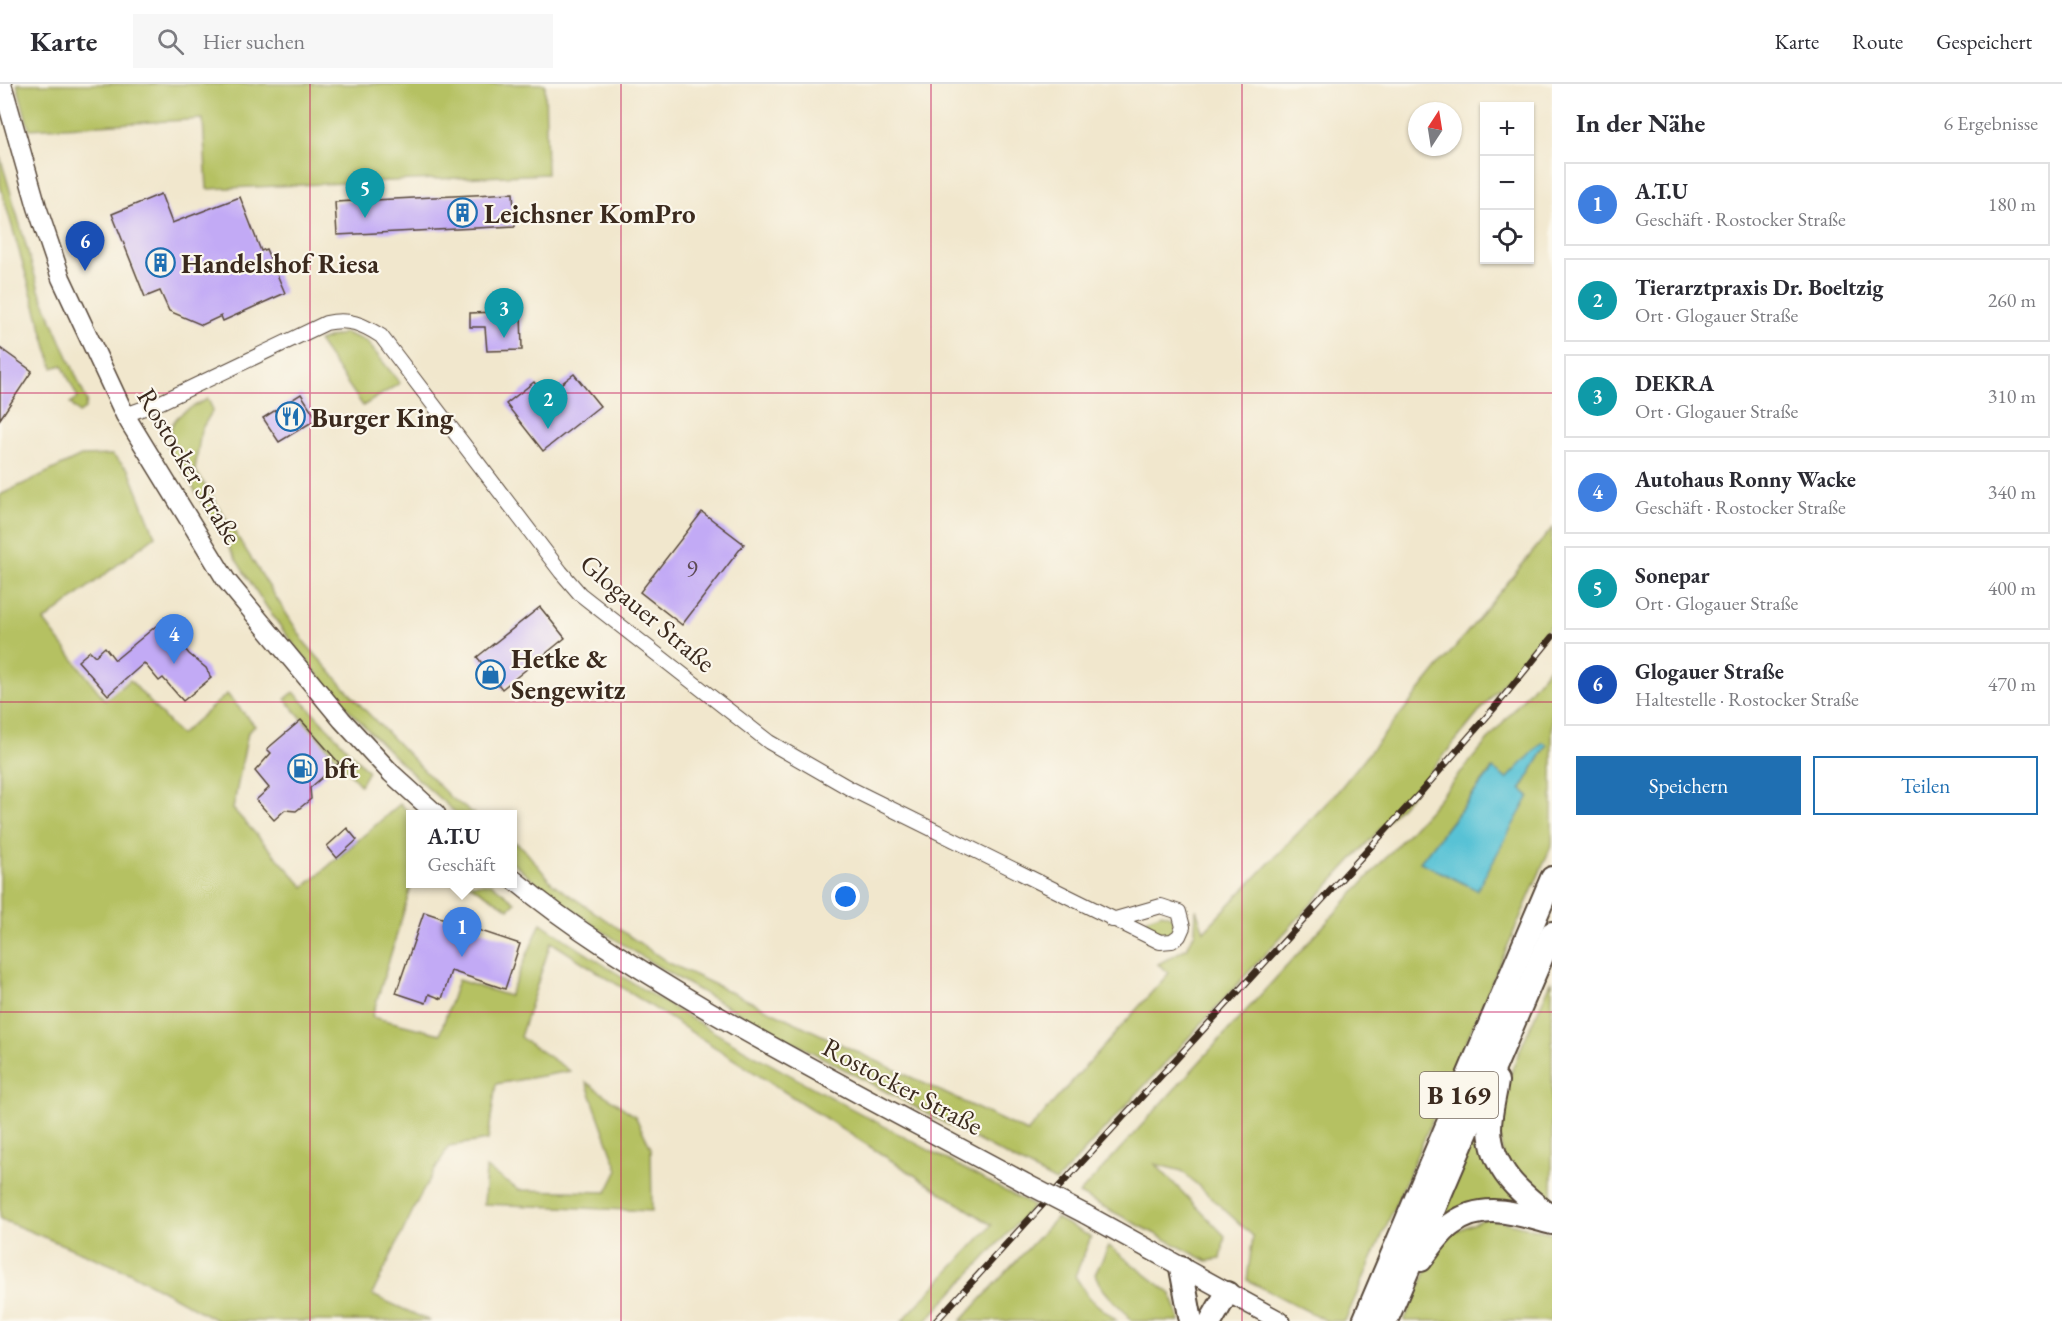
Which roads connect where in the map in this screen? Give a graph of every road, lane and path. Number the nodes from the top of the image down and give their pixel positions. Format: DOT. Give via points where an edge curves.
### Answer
graph roads {
  1 [pos="2,84"];
  2 [pos="125,415"];
  3 [pos="432,810"];
  4 [pos="1552,878"];
  5 [pos="517,882"];
  6 [pos="1112,920"];
  7 [pos="1552,933"];
  8 [pos="1502,1048"];
  9 [pos="1552,1217"];
  10 [pos="1552,1223"];
  11 [pos="1181,1268"];
  12 [pos="1402,1285"];
  13 [pos="1227,1293"];
  14 [pos="1191,1321"];
  15 [pos="1211,1321"];
  16 [pos="1280,1321"];
  17 [pos="1364,1321"];
  18 [pos="1386,1321"];
  1 -- 2 [label="street, Rostocker Straße" via="61,278"];
  2 -- 3 [label="street, Rostocker Straße" via="233,589 335,712"];
  2 -- 6 [label="street, Glogauer Straße" via="161,402 327,323 341,320 367,327 381,336 561,572 600,612 788,754"];
  4 -- 17 [label="highway, B 169"];
  5 -- 11 [label="street, Rostocker Straße, bridge" via="587,936 660,982"];
  6 -- 6 [label="street, Glogauer Straße" via="1160,942 1172,941 1183,927 1179,912 1161,906"];
  7 -- 8 [label="highway, B 169"];
  8 -- 9 [label="highway" via="1490,1128 1496,1160 1514,1186"];
  8 -- 12 [label="highway, B 169"];
  10 -- 12 [label="highway" via="1500,1209 1474,1214 1451,1224"];
  11 -- 13 [label="street, Rostocker Straße"];
  11 -- 14 [label="highway"];
  12 -- 18 [label="highway, B 169"];
  13 -- 15 [label="highway"];
  13 -- 16 [label="street, Rostocker Straße"];
}
